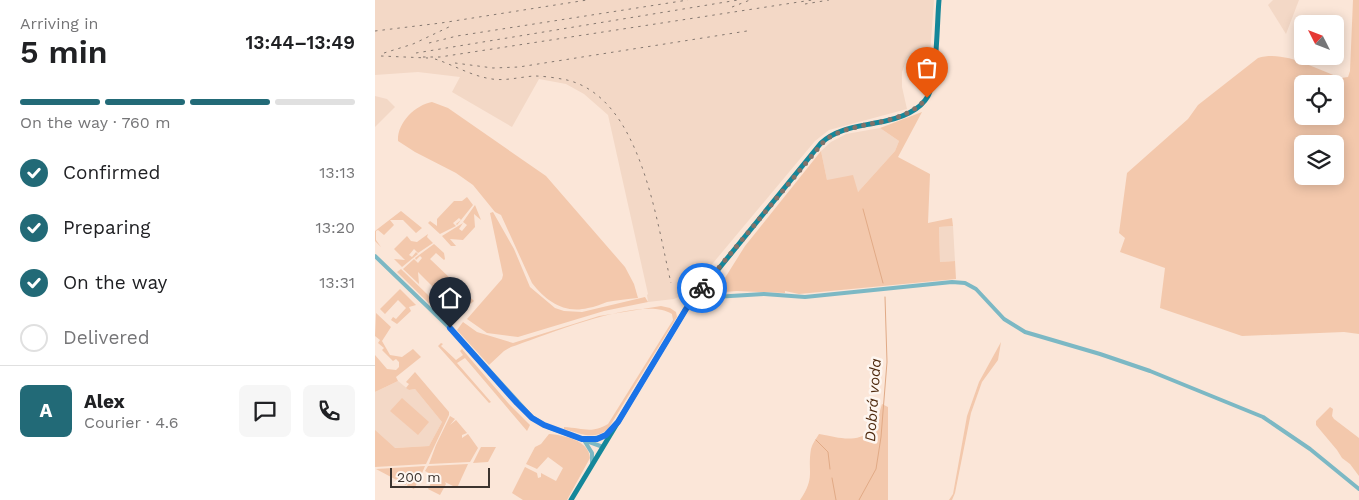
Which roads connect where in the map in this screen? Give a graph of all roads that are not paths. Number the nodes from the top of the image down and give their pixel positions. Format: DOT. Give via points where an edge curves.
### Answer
graph roads {
  1 [pos="939,0"];
  2 [pos="375,256"];
  3 [pos="698,292"];
  4 [pos="618,422"];
  5 [pos="582,439"];
  6 [pos="603,447"];
  7 [pos="591,465"];
  8 [pos="1359,489"];
  9 [pos="571,500"];
  1 -- 3 [label="main road" via="931,87 927,98 901,117 842,130 825,140"];
  2 -- 5 [label="street" via="459,337 529,415 548,427"];
  3 -- 4 [label="main road"];
  3 -- 8 [label="street" via="714,297 764,294 805,297 952,282 965,284 976,289 1004,318 1025,332 1150,371 1263,417 1310,449"];
  4 -- 5 [label="street" via="602,437"];
  4 -- 6 [label="main road"];
  5 -- 6 [label="street"];
  5 -- 7 [label="street" via="592,453"];
  6 -- 7 [label="main road"];
  7 -- 9 [label="main road"];
}
